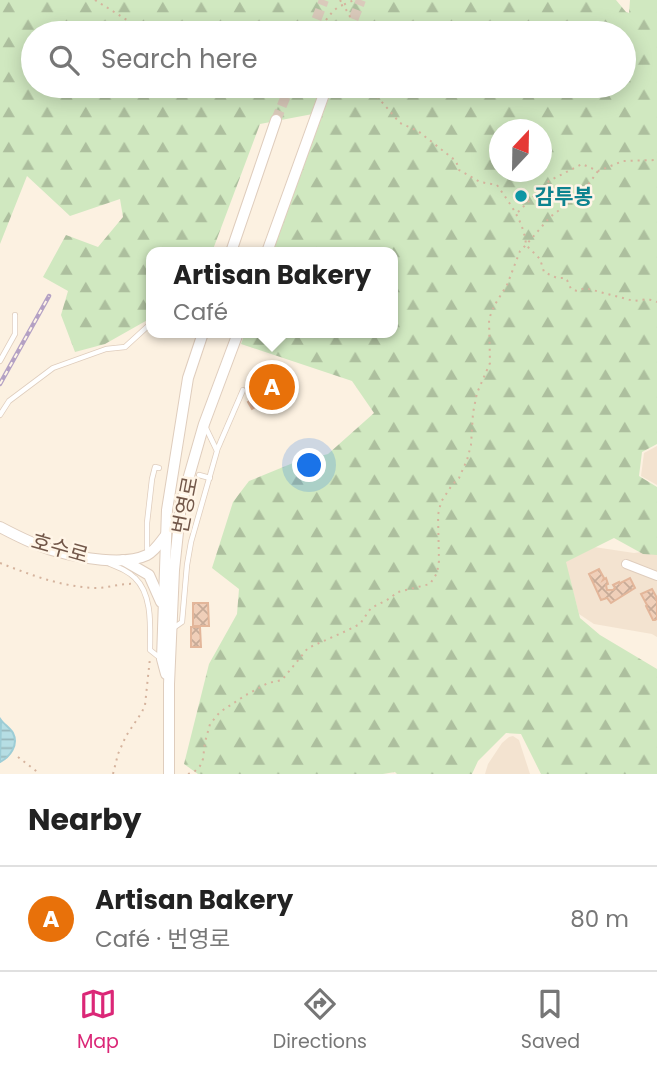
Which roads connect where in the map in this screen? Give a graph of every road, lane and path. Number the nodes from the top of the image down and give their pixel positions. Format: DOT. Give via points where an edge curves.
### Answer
graph roads {
  1 [pos="95,0"];
  2 [pos="340,0"];
  3 [pos="354,0"];
  4 [pos="342,5"];
  5 [pos="130,21"];
  6 [pos="325,21"];
  7 [pos="352,21"];
  8 [pos="323,98"];
  9 [pos="378,98"];
  10 [pos="276,120"];
  11 [pos="657,160"];
  12 [pos="598,171"];
  13 [pos="516,214"];
  14 [pos="526,244"];
  15 [pos="233,247"];
  16 [pos="269,247"];
  17 [pos="657,302"];
  18 [pos="15,315"];
  19 [pos="146,328"];
  20 [pos="202,338"];
  21 [pos="236,338"];
  22 [pos="0,361"];
  23 [pos="243,390"];
  24 [pos="0,415"];
  25 [pos="204,424"];
  26 [pos="217,451"];
  27 [pos="159,468"];
  28 [pos="199,475"];
  29 [pos="210,478"];
  30 [pos="0,527"];
  31 [pos="166,535"];
  32 [pos="147,549"];
  33 [pos="96,559"];
  34 [pos="123,560"];
  35 [pos="0,563"];
  36 [pos="626,564"];
  37 [pos="657,576"];
  38 [pos="147,581"];
  39 [pos="142,587"];
  40 [pos="164,610"];
  41 [pos="172,630"];
  42 [pos="150,650"];
  43 [pos="162,659"];
  44 [pos="169,684"];
  45 [pos="18,757"];
  46 [pos="40,774"];
  47 [pos="113,774"];
  48 [pos="169,774"];
  49 [pos="188,774"];
  1 -- 5 [label="path"];
  2 -- 4 [label="path"];
  3 -- 4 [label="path"];
  4 -- 6 [label="path"];
  4 -- 7 [label="path"];
  8 -- 16 [label="street"];
  9 -- 13 [label="path" via="400,123 456,161 459,170 497,186"];
  10 -- 15 [label="street"];
  11 -- 12 [label="path" via="623,161"];
  12 -- 13 [label="path" via="582,164 549,181"];
  12 -- 14 [label="path"];
  13 -- 14 [label="path"];
  14 -- 17 [label="path" via="540,259 544,272 565,278 571,289"];
  14 -- 49 [label="path" via="489,319 490,363 477,393 467,460 441,502 439,561 430,584 398,592 371,608 360,624 308,648 282,680 268,683 220,712 210,724 204,759"];
  18 -- 22 [label="lane" via="15,334"];
  19 -- 24 [label="lane" via="125,347 53,368 9,401"];
  20 -- 31 [label="street, 번영로" via="188,378"];
  21 -- 25 [label="street, 번영로"];
  23 -- 26 [label="lane"];
  25 -- 26 [label="lane"];
  25 -- 41 [label="street, 번영로" via="181,504"];
  26 -- 29 [label="lane"];
  27 -- 32 [label="lane" via="155,467 152,479"];
  28 -- 29 [label="lane"];
  29 -- 41 [label="lane" via="191,542 182,622"];
  30 -- 33 [label="street, 호수로" via="55,551"];
  31 -- 34 [label="street, 호수로" via="150,554"];
  31 -- 40 [label="street, 번영로"];
  33 -- 34 [label="street, 호수로"];
  33 -- 39 [label="lane" via="127,571"];
  34 -- 40 [label="street" via="149,575"];
  35 -- 39 [label="path" via="48,581 86,587"];
  36 -- 37 [label="street"];
  38 -- 39 [label="lane"];
  39 -- 42 [label="lane" via="148,605"];
  40 -- 43 [label="street, 번영로"];
  41 -- 44 [label="street, 번영로"];
  42 -- 43 [label="lane"];
  42 -- 47 [label="path" via="145,705 122,745"];
  43 -- 44 [label="street, 번영로"];
  44 -- 48 [label="street, 번영로"];
  45 -- 46 [label="path"];
}
